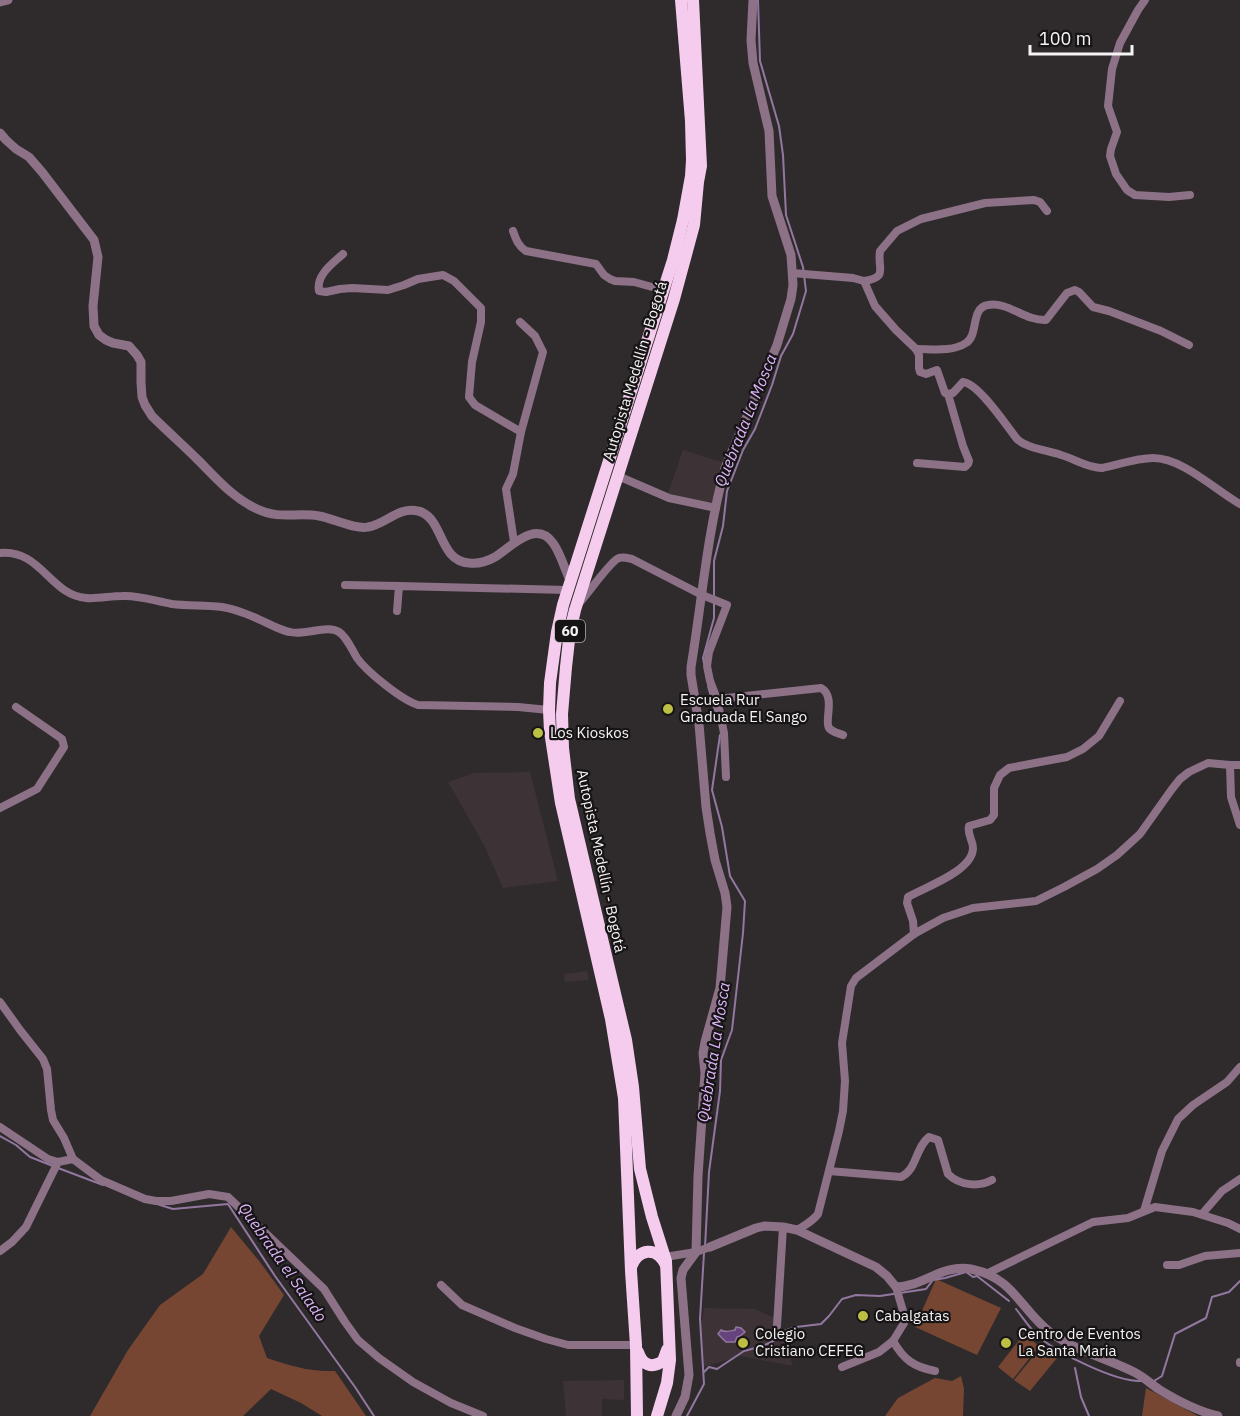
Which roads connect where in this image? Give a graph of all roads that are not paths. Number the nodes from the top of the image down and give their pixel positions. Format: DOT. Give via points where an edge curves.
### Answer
graph roads {
  1 [pos="8,0"];
  2 [pos="681,0"];
  3 [pos="693,0"];
  4 [pos="753,0"];
  5 [pos="1145,0"];
  6 [pos="0,2"];
  7 [pos="0,133"];
  8 [pos="1190,195"];
  9 [pos="1047,211"];
  10 [pos="513,231"];
  11 [pos="343,254"];
  12 [pos="796,273"];
  13 [pos="864,281"];
  14 [pos="663,290"];
  15 [pos="520,322"];
  16 [pos="1189,345"];
  17 [pos="916,349"];
  18 [pos="948,394"];
  19 [pos="521,432"];
  20 [pos="917,463"];
  21 [pos="618,477"];
  22 [pos="1240,504"];
  23 [pos="716,508"];
  24 [pos="514,542"];
  25 [pos="0,553"];
  26 [pos="345,585"];
  27 [pos="568,585"];
  28 [pos="399,586"];
  29 [pos="707,597"];
  30 [pos="575,610"];
  31 [pos="397,611"];
  32 [pos="717,699"];
  33 [pos="1120,701"];
  34 [pos="16,707"];
  35 [pos="549,710"];
  36 [pos="843,735"];
  37 [pos="1230,765"];
  38 [pos="1240,765"];
  39 [pos="726,777"];
  40 [pos="0,808"];
  41 [pos="1239,820"];
  42 [pos="914,934"];
  43 [pos="2,1008"];
  44 [pos="1240,1067"];
  45 [pos="0,1127"];
  46 [pos="73,1159"];
  47 [pos="58,1162"];
  48 [pos="829,1171"];
  49 [pos="1240,1179"];
  50 [pos="992,1180"];
  51 [pos="1144,1211"];
  52 [pos="1202,1214"];
  53 [pos="783,1227"];
  54 [pos="1240,1229"];
  55 [pos="797,1230"];
  56 [pos="702,1250"];
  57 [pos="0,1251"];
  58 [pos="1240,1253"];
  59 [pos="666,1263"];
  60 [pos="1167,1265"];
  61 [pos="631,1271"];
  62 [pos="988,1273"];
  63 [pos="441,1285"];
  64 [pos="897,1291"];
  65 [pos="777,1326"];
  66 [pos="670,1337"];
  67 [pos="893,1341"];
  68 [pos="636,1345"];
  69 [pos="842,1367"];
  70 [pos="935,1371"];
  71 [pos="483,1416"];
  72 [pos="637,1416"];
  73 [pos="657,1416"];
  74 [pos="676,1416"];
  75 [pos="1218,1416"];
  1 -- 6 [label="street"];
  2 -- 14 [label="highway, Autopista Medellín - Bogotá / 60" via="692,160 683,220"];
  3 -- 21 [label="highway, Autopista Medellín - Bogotá / 60" via="701,166 694,225"];
  4 -- 12 [label="street" via="753,63 769,131 772,196"];
  5 -- 8 [label="street" via="1120,43 1112,69 1108,106 1117,132 1110,156 1116,174 1135,195"];
  7 -- 24 [label="street" via="29,156 94,240 98,257 93,318 99,335 113,344 129,346 137,355 141,362 142,397 152,416 225,487 269,514 318,515 363,528 399,512 418,511 429,516 460,562 485,561"];
  9 -- 13 [label="street" via="1034,200 985,203 921,219 897,231 880,251 878,277"];
  10 -- 14 [label="street" via="526,251 596,264 615,281"];
  11 -- 19 [label="street" via="319,280 319,291 388,290 443,275 454,281 482,312 469,397 475,405"];
  12 -- 13 [label="street"];
  12 -- 23 [label="street" via="777,345 725,468"];
  13 -- 17 [label="street" via="875,306"];
  14 -- 27 [label="highway, Autopista Medellín - Bogotá / 60"];
  15 -- 19 [label="street" via="535,336 543,352"];
  16 -- 17 [label="street" via="1093,307 1075,290 1067,293 1046,320 988,304 978,312 968,342 946,350"];
  17 -- 18 [label="street" via="921,372 937,370"];
  18 -- 20 [label="street" via="968,464 965,467"];
  18 -- 22 [label="street" via="963,382 970,383 1023,443 1095,468 1162,459 1199,476"];
  19 -- 24 [label="street" via="506,489"];
  21 -- 23 [label="street" via="669,498"];
  21 -- 30 [label="highway, Autopista Medellín - Bogotá / 60"];
  23 -- 29 [label="street" via="709,540"];
  24 -- 27 [label="street" via="532,533 552,541 560,554"];
  25 -- 35 [label="street" via="27,558 76,596 122,596 222,607 288,632 337,631 363,666 418,705"];
  26 -- 28 [label="street"];
  27 -- 28 [label="street"];
  27 -- 35 [label="highway, Autopista Medellín - Bogotá / 60" via="553,658"];
  28 -- 31 [label="street"];
  29 -- 30 [label="street" via="623,557 610,566"];
  29 -- 32 [label="street" via="727,605 707,666"];
  29 -- 56 [label="street" via="691,675 710,833 727,907 720,988 704,1053 698,1176"];
  30 -- 59 [label="highway, Autopista Medellín - Bogotá / 60" via="562,714 569,799 626,1040 640,1169"];
  32 -- 36 [label="street" via="821,688 827,694 830,709 828,727"];
  32 -- 39 [label="street" via="724,733"];
  33 -- 42 [label="street" via="1099,736 1083,749 1067,757 1009,768 1000,775 994,788 994,815 969,826 973,849 967,863 908,897"];
  34 -- 40 [label="street" via="62,739 64,747 37,789"];
  35 -- 61 [label="highway, Autopista Medellín - Bogotá / 60" via="559,792 611,1019 624,1098"];
  37 -- 38 [label="street"];
  37 -- 41 [label="street" via="1231,797"];
  37 -- 42 [label="street" via="1208,763 1189,772 1140,834 1117,855 1064,887 1036,901 973,908"];
  42 -- 48 [label="street" via="851,986 842,1044 843,1111"];
  43 -- 46 [label="street" via="43,1059 53,1120"];
  44 -- 51 [label="street" via="1227,1082 1178,1119 1162,1151"];
  45 -- 47 [label="street"];
  46 -- 47 [label="street"];
  46 -- 71 [label="street" via="101,1180 145,1199 171,1201 209,1194 228,1197 324,1290 358,1340 413,1382 451,1404"];
  47 -- 57 [label="street" via="26,1227"];
  48 -- 50 [label="street" via="901,1177 910,1170 928,1137 938,1140 952,1178 975,1185"];
  48 -- 55 [label="street" via="818,1214"];
  49 -- 52 [label="street" via="1222,1191"];
  51 -- 52 [label="street" via="1160,1207"];
  51 -- 62 [label="street" via="1128,1218 1093,1222"];
  52 -- 54 [label="street"];
  53 -- 55 [label="street"];
  53 -- 56 [label="street" via="756,1228"];
  53 -- 65 [label="street"];
  55 -- 64 [label="street" via="876,1267"];
  56 -- 59 [label="street"];
  56 -- 74 [label="street" via="683,1270 681,1278 689,1376"];
  58 -- 60 [label="street"];
  59 -- 61 [label="highway" via="654,1252 646,1252 634,1260"];
  59 -- 66 [label="highway, Autopista Medellín - Bogotá / 60"];
  61 -- 68 [label="highway, Autopista Medellín - Bogotá / 60"];
  62 -- 64 [label="street" via="957,1268"];
  62 -- 75 [label="street" via="1012,1290 1042,1325 1058,1337 1143,1377 1176,1400"];
  63 -- 68 [label="street" via="462,1305 546,1339 568,1345"];
  64 -- 67 [label="street" via="903,1323"];
  66 -- 68 [label="highway" via="666,1357 654,1366 640,1359"];
  66 -- 73 [label="highway, Autopista Medellín - Bogotá / 60" via="669,1372"];
  67 -- 69 [label="street" via="879,1352"];
  67 -- 70 [label="street" via="905,1359"];
  68 -- 72 [label="highway, Autopista Medellín - Bogotá / 60"];
}
